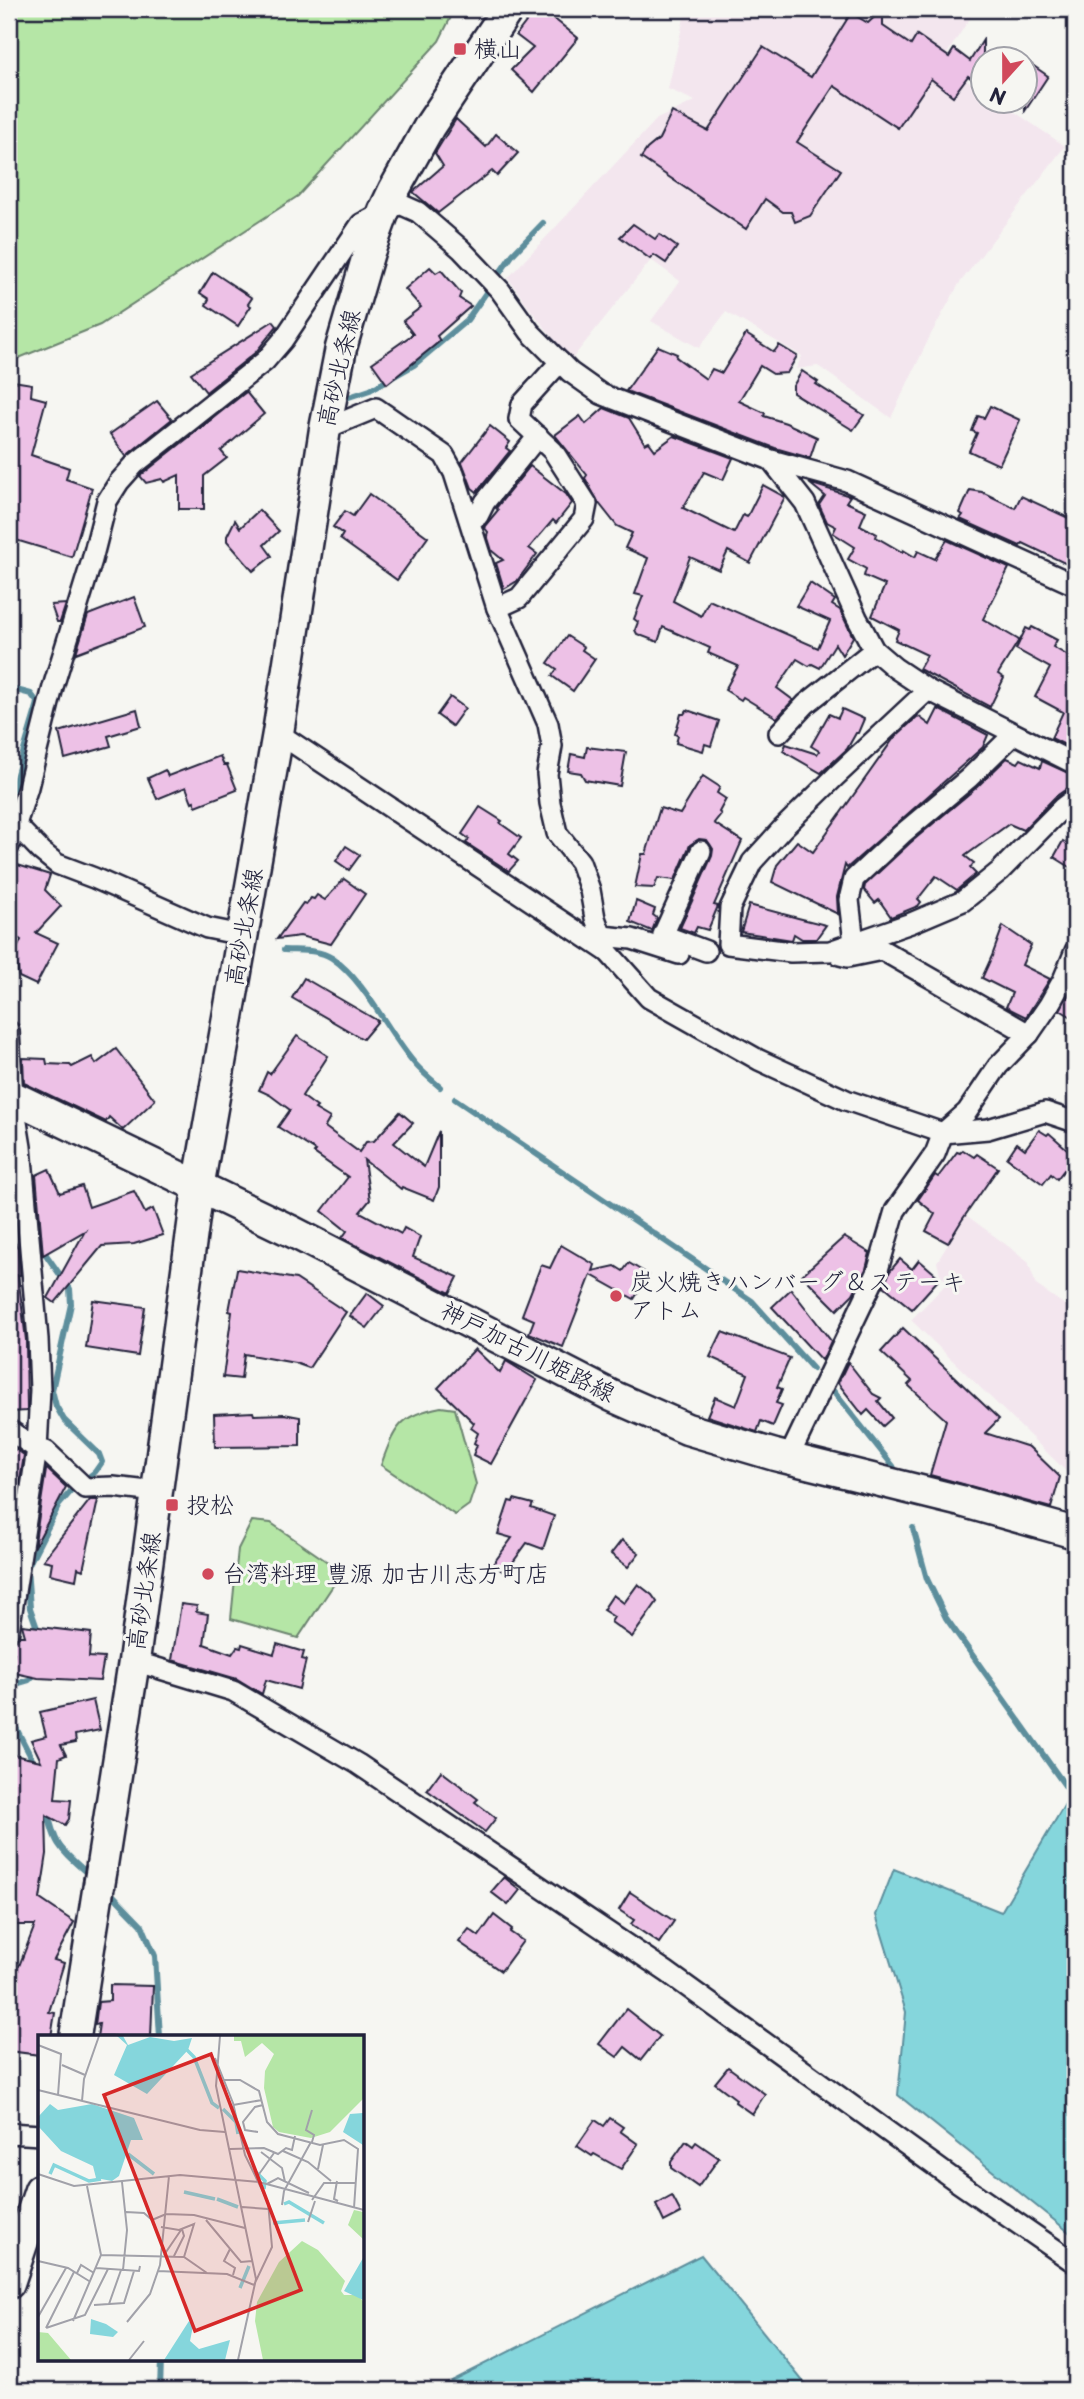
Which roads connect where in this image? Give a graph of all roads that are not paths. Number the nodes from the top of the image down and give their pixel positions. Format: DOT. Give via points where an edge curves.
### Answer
graph roads {
  1 [pos="508,9"];
  2 [pos="384,211"];
  3 [pos="560,362"];
  4 [pos="325,429"];
  5 [pos="538,436"];
  6 [pos="771,460"];
  7 [pos="478,516"];
  8 [pos="1075,585"];
  9 [pos="498,608"];
  10 [pos="874,650"];
  11 [pos="929,690"];
  12 [pos="278,733"];
  13 [pos="779,733"];
  14 [pos="1014,734"];
  15 [pos="1075,764"];
  16 [pos="1075,798"];
  17 [pos="12,836"];
  18 [pos="701,851"];
  19 [pos="242,935"];
  20 [pos="854,943"];
  21 [pos="605,944"];
  22 [pos="728,944"];
  23 [pos="706,951"];
  24 [pos="830,951"];
  25 [pos="1075,951"];
  26 [pos="9,1031"];
  27 [pos="1029,1034"];
  28 [pos="11,1096"];
  29 [pos="1075,1122"];
  30 [pos="943,1133"];
  31 [pos="15,1149"];
  32 [pos="198,1188"];
  33 [pos="9,1430"];
  34 [pos="37,1449"];
  35 [pos="789,1457"];
  36 [pos="157,1492"];
  37 [pos="1075,1533"];
  38 [pos="9,1631"];
  39 [pos="134,1661"];
  40 [pos="75,2035"];
  41 [pos="9,2133"];
  42 [pos="38,2135"];
  43 [pos="38,2196"];
  44 [pos="1075,2263"];
  45 [pos="9,2283"];
  1 -- 2 [label="main road, 高砂北条線" via="429,127"];
  2 -- 3 [label="street" via="400,204 410,207 461,249"];
  2 -- 4 [label="main road, 高砂北条線" via="341,348"];
  2 -- 17 [label="street" via="361,224 274,352 135,464 107,501"];
  3 -- 5 [label="street" via="522,404 519,419"];
  3 -- 6 [label="street" via="601,394"];
  4 -- 9 [label="street" via="376,408 444,455"];
  4 -- 12 [label="main road, 高砂北条線"];
  5 -- 7 [label="street"];
  5 -- 9 [label="street" via="554,451 587,504 584,519 519,598"];
  6 -- 8 [label="street" via="847,481"];
  6 -- 10 [label="street" via="805,503"];
  9 -- 21 [label="street" via="548,724 552,746 547,774 557,833 580,862"];
  10 -- 11 [label="street"];
  10 -- 13 [label="street" via="806,704"];
  11 -- 14 [label="street"];
  11 -- 22 [label="street" via="835,776 752,862 730,908"];
  12 -- 19 [label="main road, 高砂北条線"];
  12 -- 21 [label="street"];
  14 -- 15 [label="street"];
  14 -- 20 [label="street" via="854,879 849,900"];
  16 -- 20 [label="street" via="963,901"];
  17 -- 19 [label="street" via="57,864 207,928"];
  18 -- 23 [label="street" via="663,935"];
  19 -- 32 [label="main road, 高砂北条線"];
  20 -- 24 [label="street"];
  21 -- 23 [label="street" via="632,939 687,956"];
  21 -- 30 [label="street" via="649,998 698,1027 846,1100"];
  22 -- 23 [label="street"];
  22 -- 24 [label="street" via="791,952"];
  24 -- 27 [label="street" via="848,957 881,950"];
  25 -- 27 [label="street"];
  26 -- 28 [label="street"];
  27 -- 30 [label="street" via="998,1066 967,1112"];
  28 -- 31 [label="street"];
  28 -- 32 [label="main road, 神戸加古川姫路線"];
  29 -- 30 [label="street" via="1045,1112 988,1129"];
  30 -- 35 [label="street" via="935,1154 895,1211 877,1273"];
  31 -- 34 [label="street" via="38,1339"];
  32 -- 35 [label="main road, 神戸加古川姫路線" via="612,1396 687,1429"];
  32 -- 36 [label="main road, 高砂北条線"];
  33 -- 34 [label="street"];
  34 -- 36 [label="street" via="46,1451 85,1488"];
  34 -- 38 [label="street"];
  35 -- 37 [label="main road, 神戸加古川姫路線"];
  36 -- 39 [label="main road, 高砂北条線"];
  39 -- 40 [label="main road, 高砂北条線"];
  39 -- 44 [label="street" via="233,1692 358,1764 667,1972"];
  41 -- 42 [label="street"];
  43 -- 45 [label="main road"];
}
